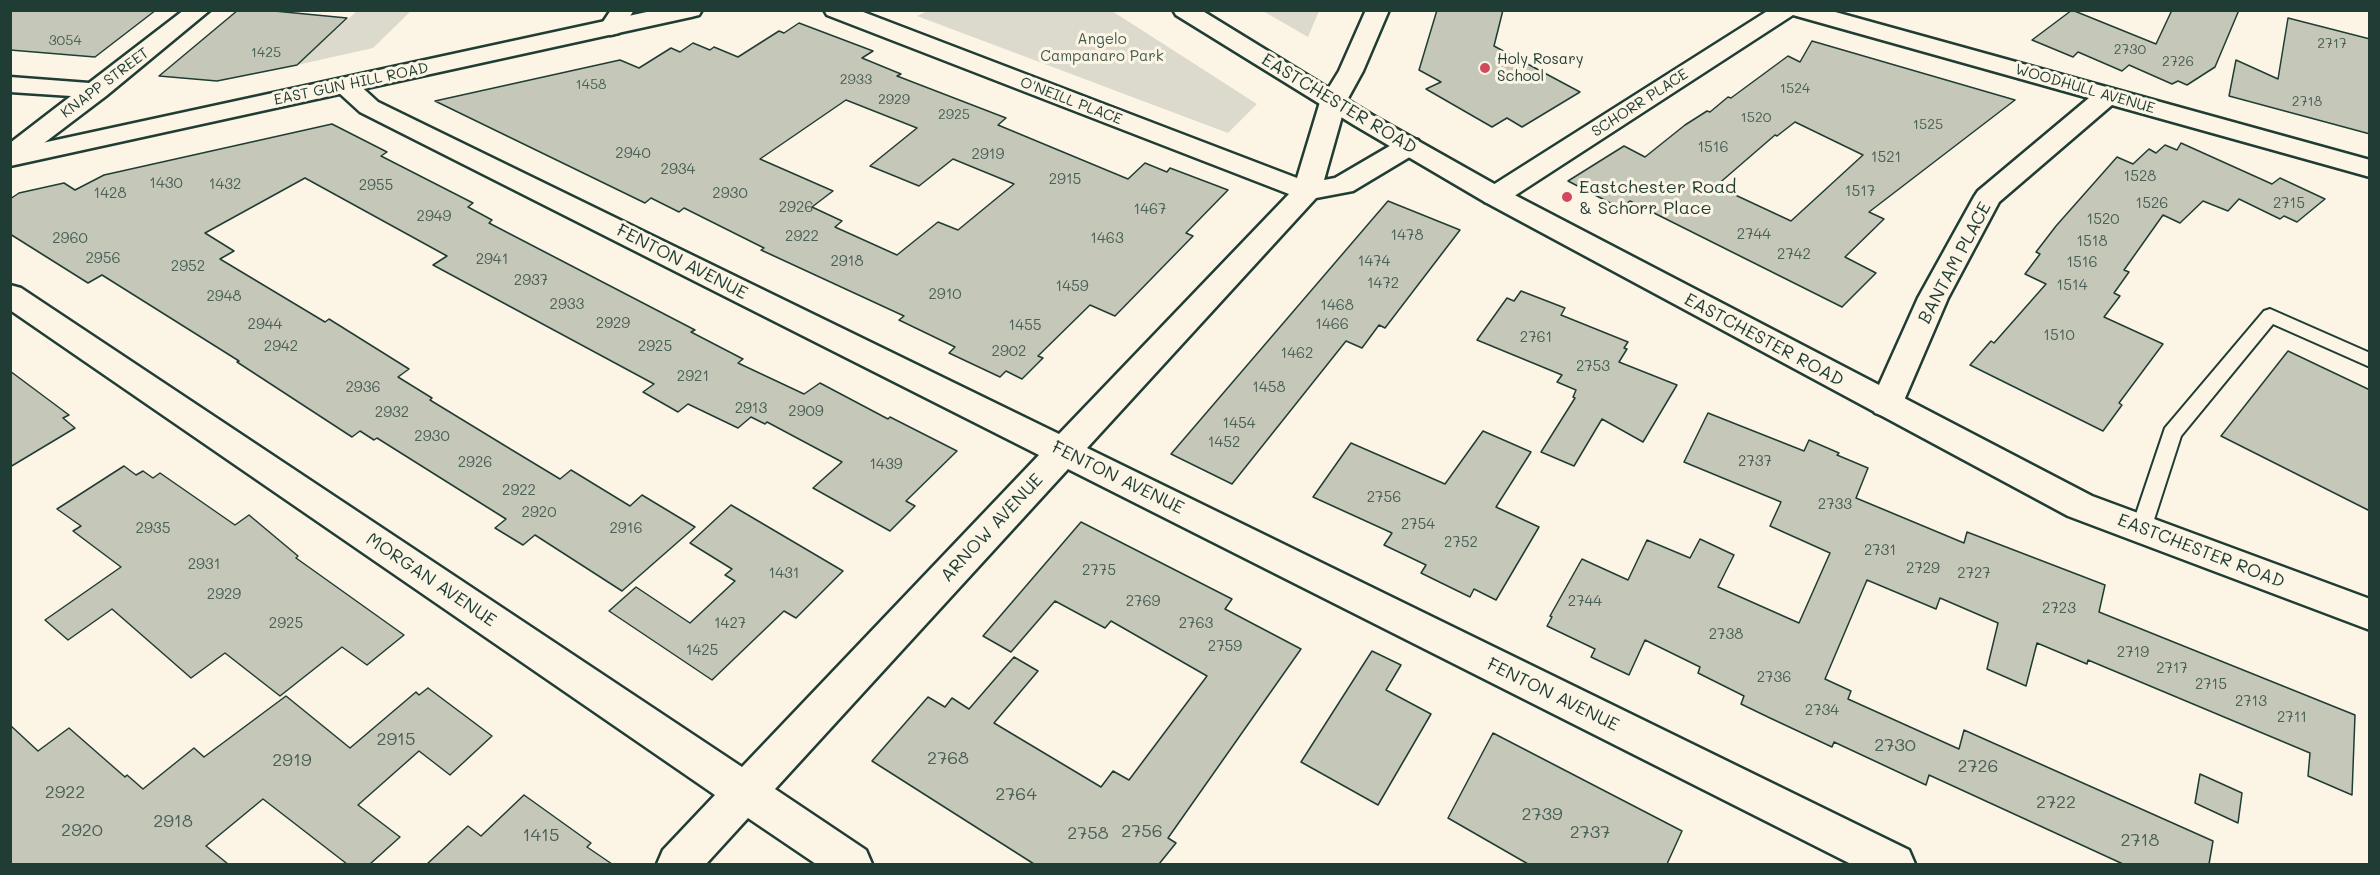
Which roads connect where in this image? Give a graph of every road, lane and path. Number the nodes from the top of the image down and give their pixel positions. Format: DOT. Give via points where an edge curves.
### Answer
graph roads {
  1 [pos="200,10"];
  2 [pos="691,10"];
  3 [pos="835,10"];
  4 [pos="1184,10"];
  5 [pos="1378,10"];
  6 [pos="1786,10"];
  7 [pos="1800,10"];
  8 [pos="617,19"];
  9 [pos="10,84"];
  10 [pos="346,86"];
  11 [pos="97,91"];
  12 [pos="2108,95"];
  13 [pos="1333,102"];
  14 [pos="1409,146"];
  15 [pos="10,157"];
  16 [pos="2370,169"];
  17 [pos="1307,191"];
  18 [pos="1495,196"];
  19 [pos="10,295"];
  20 [pos="2370,361"];
  21 [pos="1886,405"];
  22 [pos="1063,452"];
  23 [pos="2141,529"];
  24 [pos="2370,615"];
  25 [pos="745,792"];
  26 [pos="678,864"];
  27 [pos="851,864"];
  28 [pos="1894,864"];
  1 -- 11 [label="street, KNAPP STREET"];
  2 -- 8 [label="street, EAST GUN HILL ROAD"];
  3 -- 17 [label="street, O'NEILL PLACE"];
  4 -- 13 [label="street, EASTCHESTER ROAD"];
  5 -- 13 [label="street, ARNOW AVENUE"];
  6 -- 18 [label="street, SCHORR PLACE"];
  7 -- 12 [label="street, WOODHULL AVENUE"];
  8 -- 10 [label="street, EAST GUN HILL ROAD"];
  9 -- 11 [label="street"];
  10 -- 15 [label="street, EAST GUN HILL ROAD"];
  10 -- 22 [label="street, FENTON AVENUE" via="369,107"];
  11 -- 15 [label="street, KNAPP STREET"];
  12 -- 16 [label="street, WOODHULL AVENUE"];
  12 -- 21 [label="street, BANTAM PLACE" via="1988,197 1933,298"];
  13 -- 14 [label="street, EASTCHESTER ROAD"];
  13 -- 17 [label="street, ARNOW AVENUE"];
  14 -- 17 [label="street" via="1343,185"];
  14 -- 18 [label="street, EASTCHESTER ROAD"];
  17 -- 22 [label="street, ARNOW AVENUE"];
  18 -- 21 [label="street, EASTCHESTER ROAD"];
  19 -- 25 [label="street, MORGAN AVENUE"];
  20 -- 23 [label="lane" via="2270,315 2172,433"];
  21 -- 23 [label="street, EASTCHESTER ROAD" via="2080,506"];
  22 -- 25 [label="street, ARNOW AVENUE"];
  22 -- 28 [label="street, FENTON AVENUE"];
  23 -- 24 [label="street, EASTCHESTER ROAD"];
  25 -- 26 [label="street, ARNOW AVENUE"];
  25 -- 27 [label="street, MORGAN AVENUE"];
}
